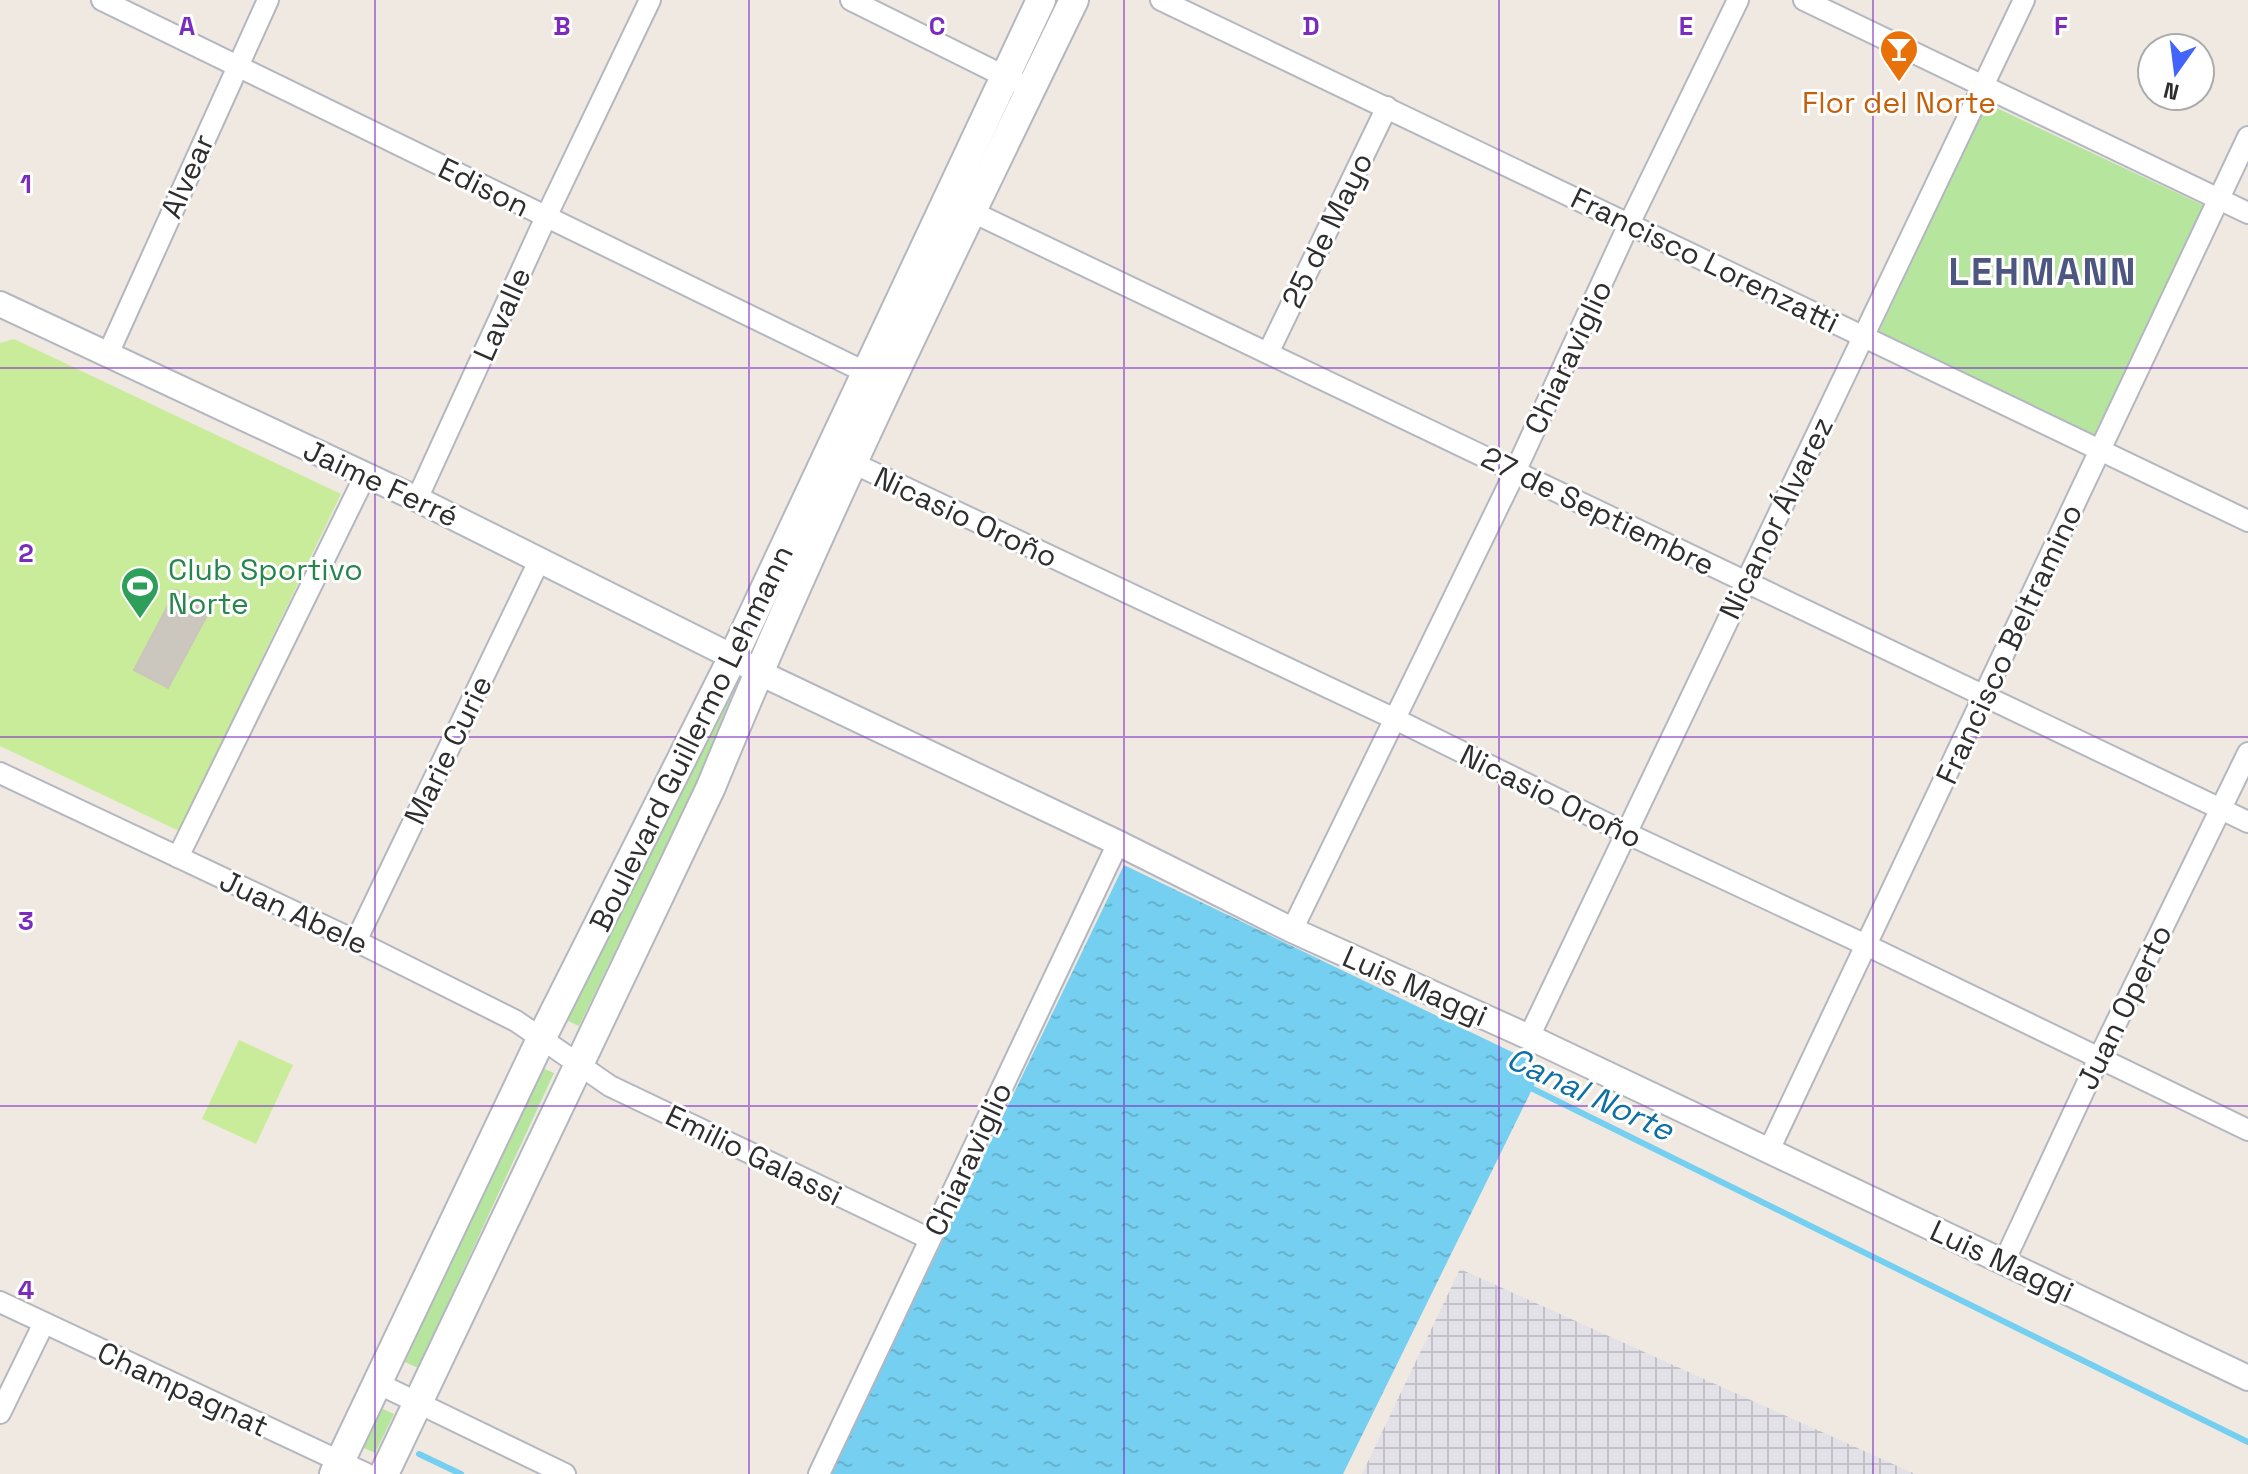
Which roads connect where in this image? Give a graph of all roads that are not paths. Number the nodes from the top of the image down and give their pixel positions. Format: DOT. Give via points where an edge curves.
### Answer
graph roads {
  1 [pos="102,0"];
  2 [pos="268,0"];
  3 [pos="650,0"];
  4 [pos="851,0"];
  5 [pos="1041,0"];
  6 [pos="1074,0"];
  7 [pos="1161,0"];
  8 [pos="1738,0"];
  9 [pos="1804,0"];
  10 [pos="2024,0"];
  11 [pos="237,65"];
  12 [pos="1005,76"];
  13 [pos="1982,87"];
  14 [pos="1031,90"];
  15 [pos="1387,107"];
  16 [pos="2248,137"];
  17 [pos="2219,199"];
  18 [pos="947,200"];
  19 [pos="973,213"];
  20 [pos="2248,213"];
  21 [pos="546,217"];
  22 [pos="1629,224"];
  23 [pos="0,304"];
  24 [pos="1863,336"];
  25 [pos="1268,353"];
  26 [pos="108,354"];
  27 [pos="867,373"];
  28 [pos="2100,450"];
  29 [pos="853,463"];
  30 [pos="1515,472"];
  31 [pos="365,476"];
  32 [pos="417,499"];
  33 [pos="2248,521"];
  34 [pos="540,559"];
  35 [pos="1746,582"];
  36 [pos="733,657"];
  37 [pos="758,672"];
  38 [pos="1984,696"];
  39 [pos="1395,719"];
  40 [pos="2248,753"];
  41 [pos="0,773"];
  42 [pos="2221,809"];
  43 [pos="2248,822"];
  44 [pos="1626,833"];
  45 [pos="1118,843"];
  46 [pos="178,857"];
  47 [pos="1292,930"];
  48 [pos="356,941"];
  49 [pos="1866,945"];
  50 [pos="542,1037"];
  51 [pos="1529,1037"];
  52 [pos="2099,1058"];
  53 [pos="580,1066"];
  54 [pos="2248,1130"];
  55 [pos="1769,1150"];
  56 [pos="930,1239"];
  57 [pos="2004,1262"];
  58 [pos="0,1302"];
  59 [pos="44,1323"];
  60 [pos="2248,1378"];
  61 [pos="377,1383"];
  62 [pos="419,1403"];
  63 [pos="0,1413"];
  64 [pos="336,1468"];
  65 [pos="367,1474"];
  66 [pos="384,1474"];
  67 [pos="565,1474"];
  68 [pos="819,1474"];
  1 -- 11 [label="street, Edison"];
  2 -- 11 [label="street, Alvear"];
  3 -- 21 [label="street, Lavalle"];
  4 -- 12 [label="street"];
  5 -- 12 [label="main road, Boulevard Guillermo Lehmann"];
  6 -- 14 [label="main road, Boulevard Guillermo Lehmann"];
  7 -- 15 [label="street, Francisco Lorenzatti"];
  8 -- 22 [label="street, Chiaraviglio"];
  9 -- 13 [label="street"];
  10 -- 13 [label="street, Nicanor Álvarez"];
  11 -- 21 [label="street, Edison"];
  11 -- 26 [label="street, Alvear"];
  12 -- 14 [label="street"];
  12 -- 18 [label="main road, Boulevard Guillermo Lehmann"];
  13 -- 17 [label="street"];
  13 -- 24 [label="street, Nicanor Álvarez"];
  14 -- 19 [label="main road, Boulevard Guillermo Lehmann"];
  15 -- 22 [label="street, Francisco Lorenzatti"];
  15 -- 25 [label="street, 25 de Mayo"];
  16 -- 17 [label="street, Francisco Beltramino"];
  17 -- 20 [label="street"];
  17 -- 28 [label="street, Francisco Beltramino"];
  18 -- 19 [label="street, 27 de Septiembre"];
  18 -- 27 [label="main road, Boulevard Guillermo Lehmann"];
  19 -- 25 [label="street, 27 de Septiembre"];
  19 -- 29 [label="main road, Boulevard Guillermo Lehmann"];
  21 -- 27 [label="street, Edison"];
  21 -- 32 [label="street, Lavalle"];
  22 -- 24 [label="street, Francisco Lorenzatti"];
  22 -- 30 [label="street, Chiaraviglio"];
  23 -- 26 [label="street, Jaime Ferré"];
  24 -- 28 [label="street, Francisco Lorenzatti"];
  24 -- 35 [label="street, Nicanor Álvarez"];
  25 -- 30 [label="street, 27 de Septiembre"];
  26 -- 31 [label="street, Jaime Ferré"];
  27 -- 36 [label="main road, Boulevard Guillermo Lehmann"];
  28 -- 33 [label="street, Francisco Lorenzatti"];
  28 -- 38 [label="street, Francisco Beltramino"];
  29 -- 37 [label="main road, Boulevard Guillermo Lehmann"];
  29 -- 39 [label="street, Nicasio Oroño"];
  30 -- 35 [label="street, 27 de Septiembre"];
  30 -- 39 [label="street, Chiaraviglio"];
  31 -- 32 [label="street, Jaime Ferré"];
  31 -- 46 [label="street"];
  32 -- 34 [label="street, Jaime Ferré"];
  34 -- 36 [label="street, Jaime Ferré"];
  34 -- 48 [label="street, Marie Curie"];
  35 -- 38 [label="street, 27 de Septiembre"];
  35 -- 44 [label="street, Nicanor Álvarez"];
  36 -- 37 [label="street, Jaime Ferré"];
  36 -- 50 [label="main road, Boulevard Guillermo Lehmann"];
  37 -- 45 [label="street, Luis Maggi"];
  37 -- 53 [label="main road, Boulevard Guillermo Lehmann" via="711,787"];
  38 -- 42 [label="street, 27 de Septiembre"];
  38 -- 49 [label="street, Francisco Beltramino"];
  39 -- 44 [label="street, Nicasio Oroño"];
  39 -- 47 [label="street, Chiaraviglio"];
  40 -- 42 [label="street, Juan Operto"];
  41 -- 46 [label="street, Juan Abele"];
  42 -- 43 [label="street, 27 de Septiembre"];
  42 -- 52 [label="street, Juan Operto"];
  44 -- 49 [label="street, Nicasio Oroño"];
  44 -- 51 [label="street, Nicanor Álvarez"];
  45 -- 47 [label="street, Luis Maggi"];
  45 -- 56 [label="street, Chiaraviglio"];
  46 -- 48 [label="street, Juan Abele"];
  47 -- 51 [label="street, Luis Maggi"];
  48 -- 50 [label="street, Juan Abele"];
  49 -- 52 [label="street, Nicasio Oroño"];
  49 -- 55 [label="street, Francisco Beltramino"];
  50 -- 53 [label="street, Juan Abele"];
  50 -- 61 [label="main road, Boulevard Guillermo Lehmann"];
  51 -- 55 [label="street, Luis Maggi"];
  52 -- 54 [label="street, Nicasio Oroño"];
  52 -- 57 [label="street, Juan Operto"];
  53 -- 56 [label="street, Emilio Galassi" via="610,1086"];
  53 -- 62 [label="main road, Boulevard Guillermo Lehmann"];
  55 -- 57 [label="street, Luis Maggi"];
  56 -- 68 [label="street, Chiaraviglio"];
  57 -- 60 [label="street, Luis Maggi"];
  58 -- 59 [label="street, Champagnat"];
  59 -- 63 [label="street"];
  59 -- 64 [label="street, Champagnat"];
  61 -- 62 [label="street"];
  61 -- 64 [label="main road, Boulevard Guillermo Lehmann"];
  62 -- 66 [label="main road, Boulevard Guillermo Lehmann"];
  62 -- 67 [label="street"];
  64 -- 65 [label="street, Champagnat"];
}
